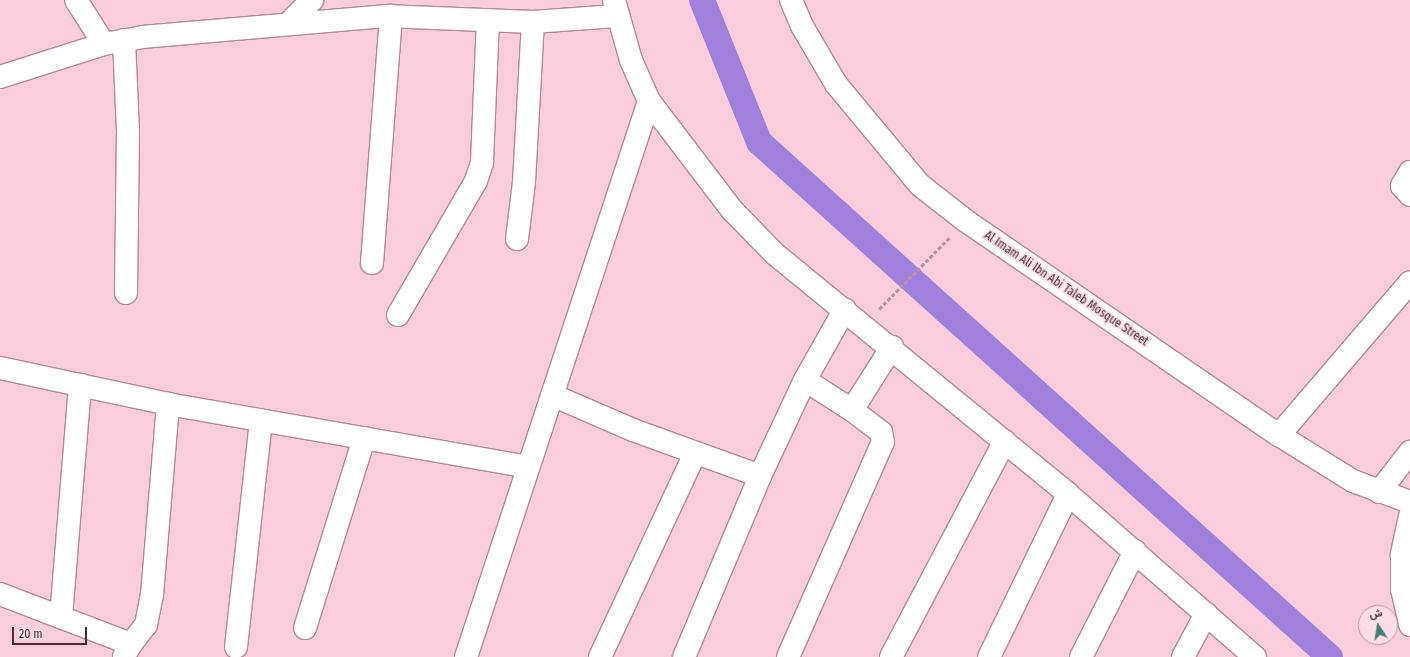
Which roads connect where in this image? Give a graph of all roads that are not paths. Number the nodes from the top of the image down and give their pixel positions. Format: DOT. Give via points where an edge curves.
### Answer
graph roads {
  1 [pos="76,0"];
  2 [pos="312,0"];
  3 [pos="791,0"];
  4 [pos="615,8"];
  5 [pos="391,16"];
  6 [pos="488,20"];
  7 [pos="533,22"];
  8 [pos="289,23"];
  9 [pos="114,42"];
  10 [pos="0,77"];
  11 [pos="649,101"];
  12 [pos="1410,172"];
  13 [pos="1410,195"];
  14 [pos="517,239"];
  15 [pos="372,263"];
  16 [pos="1410,282"];
  17 [pos="126,293"];
  18 [pos="844,309"];
  19 [pos="398,315"];
  20 [pos="892,347"];
  21 [pos="0,368"];
  22 [pos="805,380"];
  23 [pos="80,385"];
  24 [pos="552,395"];
  25 [pos="168,404"];
  26 [pos="852,410"];
  27 [pos="261,420"];
  28 [pos="1279,435"];
  29 [pos="364,438"];
  30 [pos="1005,441"];
  31 [pos="1410,452"];
  32 [pos="695,453"];
  33 [pos="528,467"];
  34 [pos="760,476"];
  35 [pos="1379,492"];
  36 [pos="1068,494"];
  37 [pos="1410,502"];
  38 [pos="1410,516"];
  39 [pos="1135,551"];
  40 [pos="0,594"];
  41 [pos="1206,614"];
  42 [pos="61,617"];
  43 [pos="1410,625"];
  44 [pos="305,628"];
  45 [pos="236,647"];
  46 [pos="128,650"];
  47 [pos="466,657"];
  48 [pos="600,657"];
  49 [pos="684,657"];
  50 [pos="788,657"];
  51 [pos="892,657"];
  52 [pos="989,657"];
  53 [pos="1081,657"];
  54 [pos="1183,657"];
  55 [pos="1255,657"];
  1 -- 9 [label="street"];
  2 -- 8 [label="street"];
  3 -- 28 [label="street, Al Imam Ali Ibn Abi Taleb Mosque Street" via="802,26 836,84 920,185 966,221"];
  4 -- 7 [label="street"];
  4 -- 11 [label="street"];
  5 -- 6 [label="street"];
  5 -- 8 [label="street"];
  5 -- 15 [label="street"];
  6 -- 7 [label="street"];
  6 -- 19 [label="street" via="482,162 476,181"];
  7 -- 14 [label="street" via="524,182"];
  8 -- 9 [label="street"];
  9 -- 10 [label="street"];
  9 -- 17 [label="street" via="128,130"];
  11 -- 18 [label="street" via="732,210 775,254"];
  11 -- 24 [label="street"];
  12 -- 13 [label="street" via="1402,186"];
  16 -- 28 [label="street"];
  18 -- 20 [label="street"];
  18 -- 22 [label="street"];
  20 -- 26 [label="street"];
  20 -- 30 [label="street"];
  21 -- 23 [label="street"];
  22 -- 26 [label="street"];
  22 -- 34 [label="street"];
  23 -- 25 [label="street"];
  23 -- 42 [label="street"];
  24 -- 32 [label="street"];
  24 -- 33 [label="street"];
  25 -- 27 [label="street"];
  25 -- 46 [label="street" via="152,595 146,625"];
  26 -- 50 [label="street" via="881,432 882,442"];
  27 -- 29 [label="street"];
  27 -- 45 [label="street"];
  28 -- 35 [label="street, Al Imam Ali Ibn Abi Taleb Mosque Street" via="1353,481"];
  29 -- 33 [label="street"];
  29 -- 44 [label="street"];
  30 -- 36 [label="street"];
  30 -- 51 [label="street"];
  31 -- 35 [label="street"];
  32 -- 34 [label="street"];
  32 -- 48 [label="street"];
  33 -- 47 [label="street"];
  34 -- 49 [label="street"];
  35 -- 37 [label="street, Al Imam Ali Ibn Abi Taleb Mosque Street"];
  36 -- 39 [label="street"];
  36 -- 52 [label="street"];
  38 -- 43 [label="street" via="1402,555 1402,582"];
  39 -- 41 [label="street"];
  39 -- 53 [label="street"];
  40 -- 42 [label="street"];
  41 -- 54 [label="street"];
  41 -- 55 [label="street"];
  42 -- 46 [label="street"];
}
